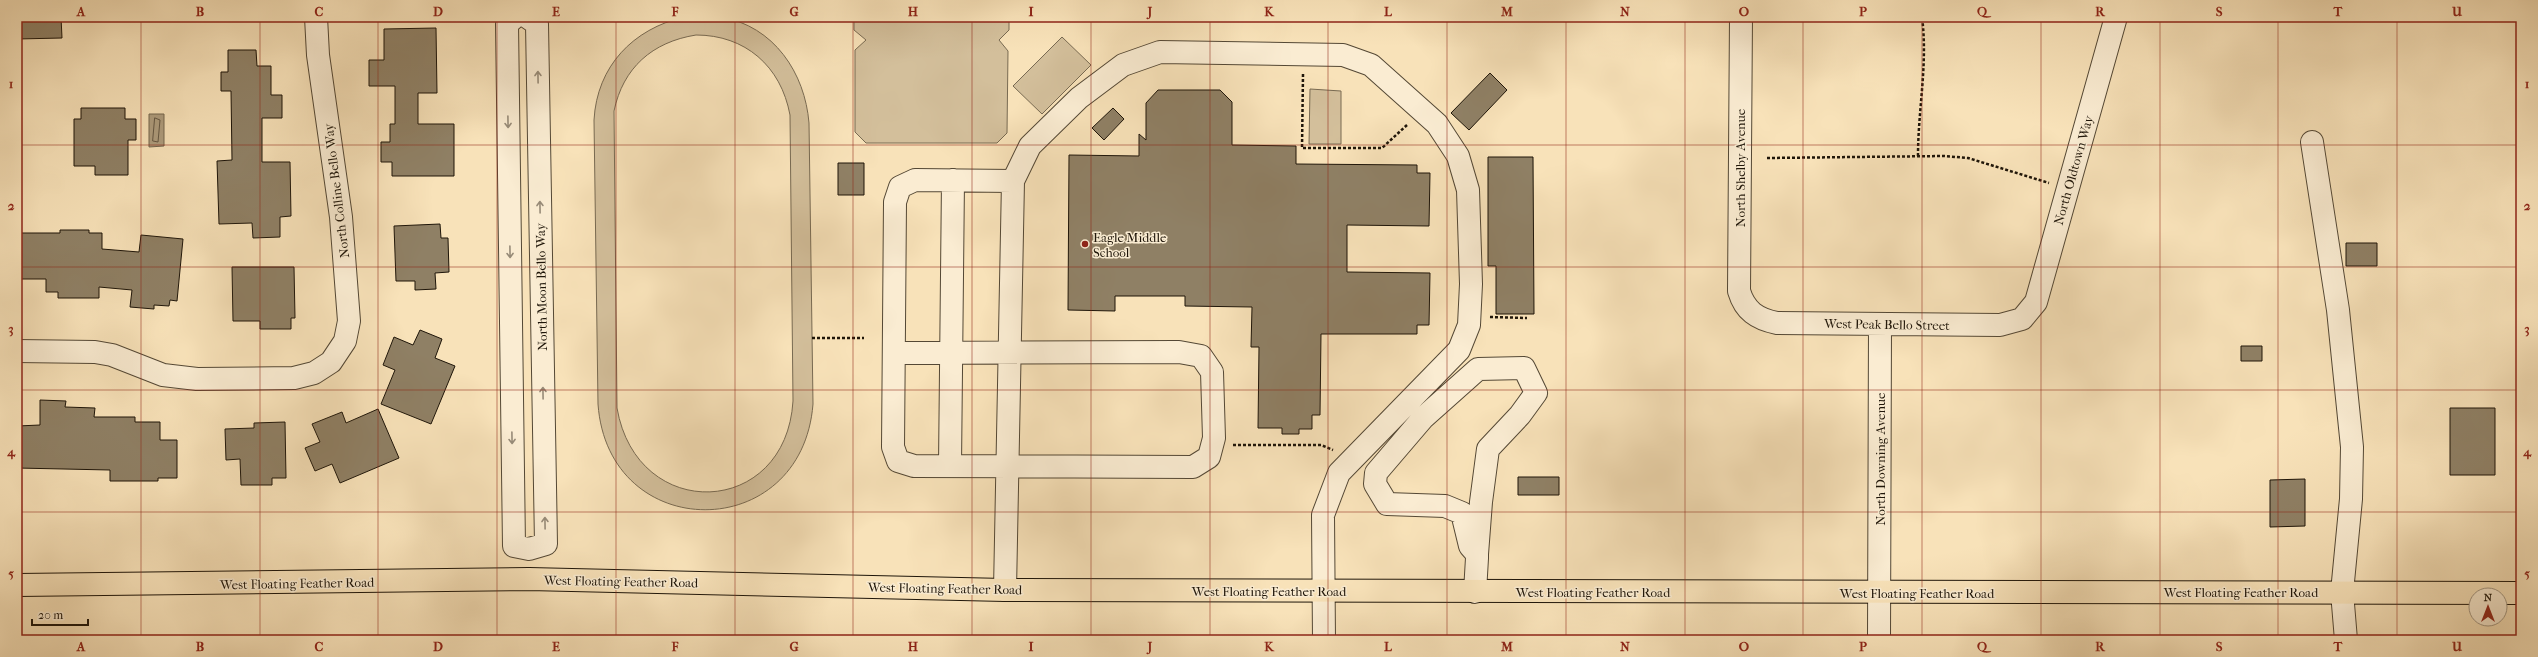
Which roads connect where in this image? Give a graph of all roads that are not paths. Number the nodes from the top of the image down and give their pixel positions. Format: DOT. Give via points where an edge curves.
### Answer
graph roads {
  1 [pos="316,17"];
  2 [pos="515,17"];
  3 [pos="528,17"];
  4 [pos="1741,17"];
  5 [pos="2116,17"];
  6 [pos="2312,142"];
  7 [pos="953,180"];
  8 [pos="1013,182"];
  9 [pos="1752,314"];
  10 [pos="2022,319"];
  11 [pos="1880,324"];
  12 [pos="17,351"];
  13 [pos="894,354"];
  14 [pos="951,354"];
  15 [pos="1010,354"];
  16 [pos="950,466"];
  17 [pos="1008,466"];
  18 [pos="528,550"];
  19 [pos="1477,554"];
  20 [pos="528,579"];
  21 [pos="17,585"];
  22 [pos="1005,590"];
  23 [pos="1324,591"];
  24 [pos="1475,592"];
  25 [pos="2342,592"];
  26 [pos="1879,593"];
  27 [pos="2521,593"];
  28 [pos="1324,640"];
  29 [pos="1879,640"];
  30 [pos="2346,640"];
  1 -- 12 [label="street, North Colline Bello Way" via="318,55 341,217 349,321 345,341 331,362 314,373 294,378 197,379 163,375 112,355 95,352"];
  2 -- 18 [label="street, one-way" via="507,24 514,546"];
  18 -- 3 [label="street, North Moon Bello Way, one-way" via="546,544 537,24"];
  4 -- 9 [label="street, North Shelby Avenue" via="1739,291 1743,304"];
  5 -- 10 [label="street, North Oldtown Way" via="2036,302"];
  6 -- 25 [label="street" via="2338,310 2352,447 2351,499"];
  7 -- 8 [label="street"];
  7 -- 13 [label="street" via="915,180 900,187 895,202"];
  7 -- 14 [label="street"];
  8 -- 15 [label="street"];
  8 -- 23 [label="street" via="1030,146 1079,98 1122,65 1160,52 1343,55 1371,65 1436,124 1458,156 1468,190 1471,284 1469,325 1459,350 1339,473 1323,515"];
  9 -- 11 [label="street, West Peak Bello Street" via="1777,323"];
  10 -- 11 [label="street, West Peak Bello Street" via="2000,325"];
  11 -- 26 [label="street, North Downing Avenue"];
  13 -- 14 [label="street"];
  13 -- 16 [label="street" via="893,447 898,461 914,466"];
  14 -- 15 [label="street"];
  14 -- 16 [label="street"];
  15 -- 17 [label="street"];
  15 -- 17 [label="street" via="1179,352 1201,356 1212,372 1214,438 1209,457 1193,467"];
  16 -- 17 [label="street"];
  17 -- 22 [label="street"];
  18 -- 20 [label="street"];
  19 -- 19 [label="street" via="1488,449 1520,415 1536,393 1524,368 1478,369 1423,418 1376,473 1375,484 1387,504 1445,506 1462,513 1470,546"];
  19 -- 24 [label="street"];
  20 -- 21 [label="main road, West Floating Feather Road"];
  20 -- 22 [label="main road, West Floating Feather Road"];
  22 -- 23 [label="main road, West Floating Feather Road"];
  23 -- 24 [label="main road, West Floating Feather Road"];
  23 -- 28 [label="street"];
  24 -- 26 [label="main road, West Floating Feather Road"];
  25 -- 26 [label="main road, West Floating Feather Road"];
  25 -- 27 [label="main road, West Floating Feather Road"];
  25 -- 30 [label="street"];
  26 -- 29 [label="street, North Downing Avenue"];
}
